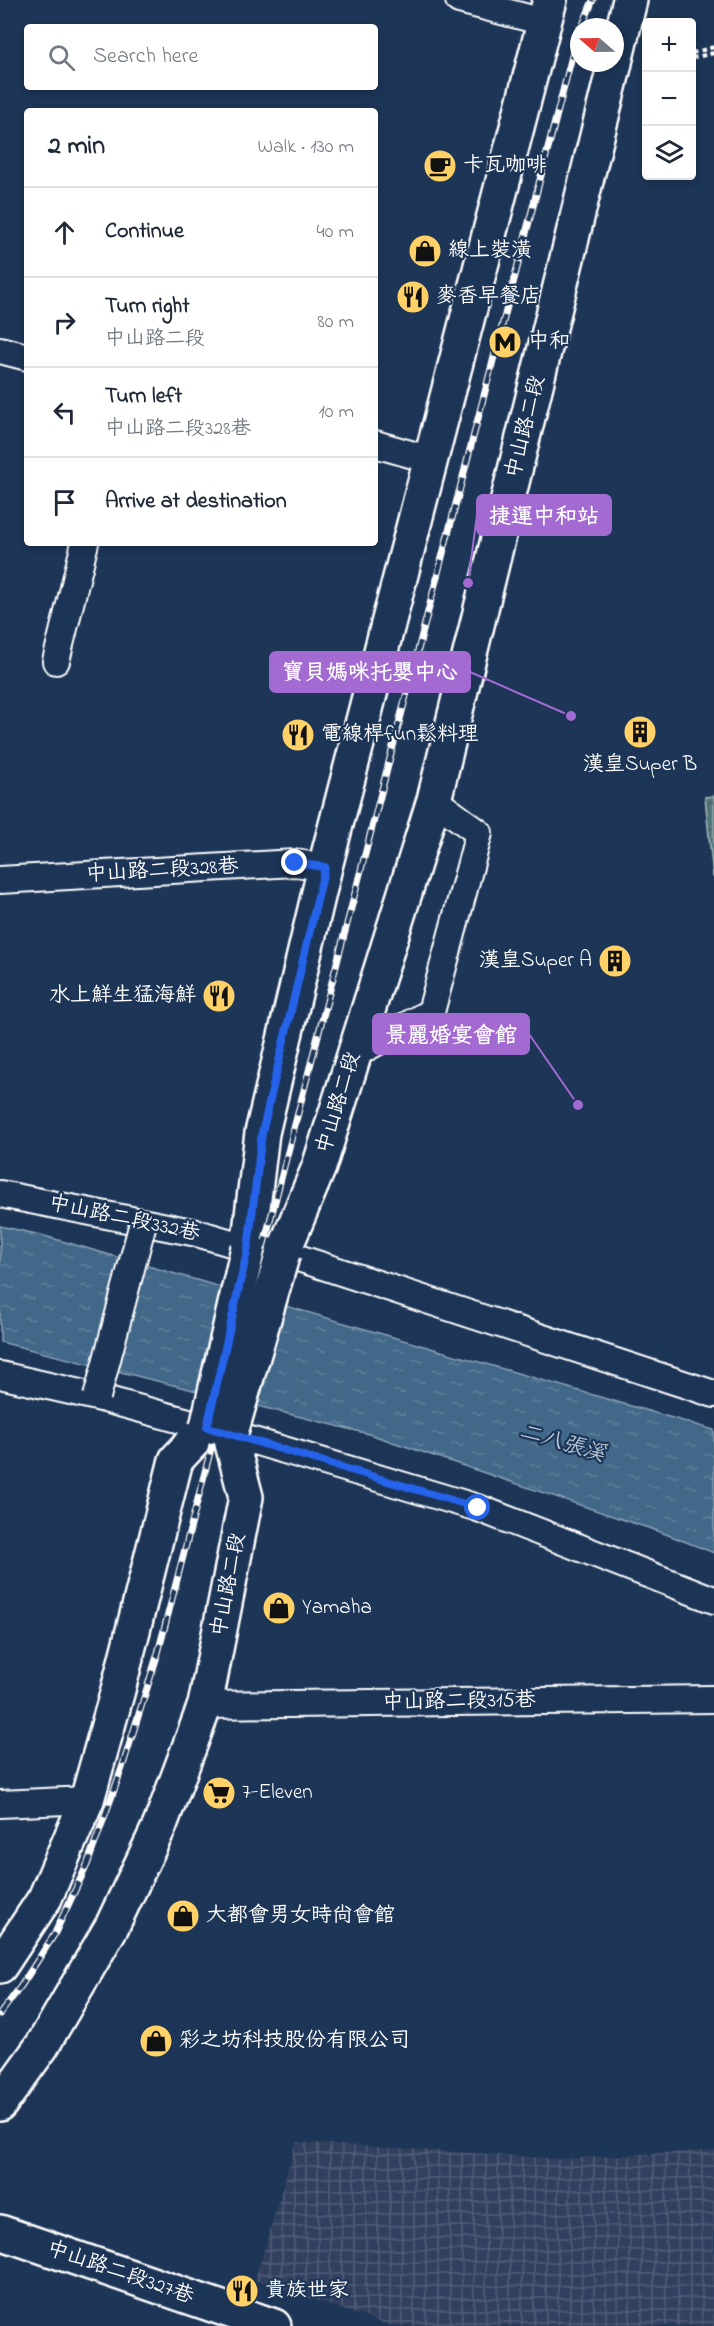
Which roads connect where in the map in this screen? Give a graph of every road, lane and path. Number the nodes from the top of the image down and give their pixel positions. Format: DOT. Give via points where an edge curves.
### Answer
graph roads {
  1 [pos="459,0"];
  2 [pos="630,0"];
  3 [pos="547,11"];
  4 [pos="624,25"];
  5 [pos="714,47"];
  6 [pos="696,52"];
  7 [pos="714,52"];
  8 [pos="696,57"];
  9 [pos="613,72"];
  10 [pos="0,350"];
  11 [pos="24,356"];
  12 [pos="378,445"];
  13 [pos="431,460"];
  14 [pos="84,546"];
  15 [pos="56,661"];
  16 [pos="434,800"];
  17 [pos="325,867"];
  18 [pos="0,880"];
  19 [pos="353,1055"];
  20 [pos="0,1194"];
  21 [pos="143,1223"];
  22 [pos="248,1248"];
  23 [pos="283,1253"];
  24 [pos="0,1375"];
  25 [pos="714,1394"];
  26 [pos="97,1397"];
  27 [pos="219,1431"];
  28 [pos="714,1600"];
  29 [pos="714,1699"];
  30 [pos="205,1705"];
  31 [pos="87,1800"];
  32 [pos="0,1804"];
  33 [pos="0,1966"];
  34 [pos="0,2104"];
  35 [pos="0,2232"];
  36 [pos="274,2326"];
  1 -- 3 [label="lane"];
  2 -- 4 [label="main road, 中山路二段"];
  3 -- 13 [label="main road, 中山路二段"];
  5 -- 6 [label="path"];
  7 -- 8 [label="path"];
  9 -- 16 [label="main road, 中山路二段"];
  10 -- 11 [label="lane"];
  12 -- 13 [label="lane"];
  13 -- 17 [label="main road, 中山路二段"];
  14 -- 15 [label="lane"];
  16 -- 19 [label="main road, 中山路二段"];
  16 -- 19 [label="lane" via="479,833 431,1012"];
  17 -- 18 [label="lane, 中山路二段328巷" via="295,863"];
  17 -- 22 [label="main road, 中山路二段" via="262,1133"];
  19 -- 23 [label="main road, 中山路二段" via="319,1167"];
  20 -- 21 [label="lane, 中山路二段332巷"];
  21 -- 22 [label="lane, 中山路二段332巷"];
  21 -- 26 [label="lane, bridge"];
  22 -- 23 [label="lane, 中山路二段332巷"];
  22 -- 27 [label="main road, 中山路二段, bridge"];
  23 -- 25 [label="lane, 中山路二段332巷"];
  23 -- 27 [label="main road, 中山路二段, bridge"];
  24 -- 26 [label="lane"];
  26 -- 27 [label="lane"];
  27 -- 28 [label="lane" via="478,1508"];
  27 -- 30 [label="main road, 中山路二段" via="246,1497"];
  27 -- 31 [label="main road, 中山路二段" via="176,1460"];
  29 -- 30 [label="lane, 中山路二段315巷"];
  30 -- 34 [label="main road, 中山路二段" via="160,1825 112,1926 42,2046"];
  31 -- 32 [label="lane"];
  31 -- 33 [label="main road, 中山路二段" via="45,1898"];
  35 -- 36 [label="main road, 中山路二段327巷"];
}
